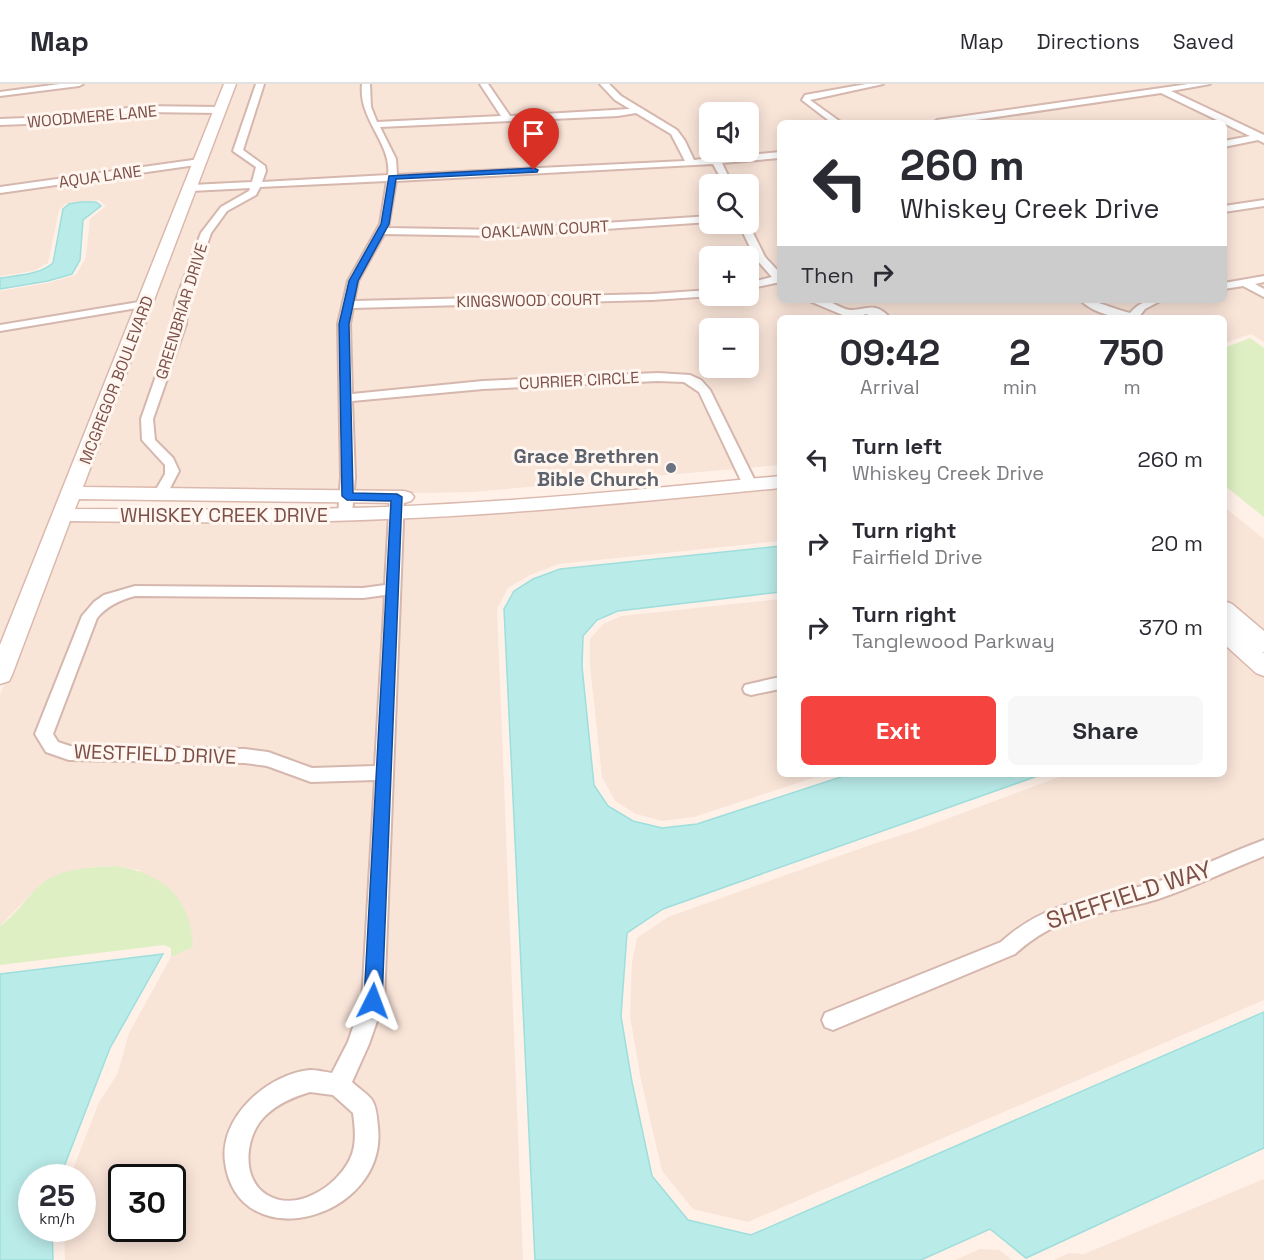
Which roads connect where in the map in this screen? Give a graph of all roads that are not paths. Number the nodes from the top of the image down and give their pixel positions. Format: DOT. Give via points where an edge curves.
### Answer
graph roads {
  1 [pos="79,84"];
  2 [pos="230,84"];
  3 [pos="260,84"];
  4 [pos="366,84"];
  5 [pos="484,84"];
  6 [pos="604,84"];
  7 [pos="879,84"];
  8 [pos="1206,84"];
  9 [pos="1165,87"];
  10 [pos="1175,92"];
  11 [pos="0,94"];
  12 [pos="1067,104"];
  13 [pos="220,110"];
  14 [pos="637,110"];
  15 [pos="1076,110"];
  16 [pos="508,119"];
  17 [pos="833,120"];
  18 [pos="973,120"];
  19 [pos="1000,120"];
  20 [pos="0,122"];
  21 [pos="375,125"];
  22 [pos="1263,136"];
  23 [pos="1227,143"];
  24 [pos="777,149"];
  25 [pos="759,152"];
  26 [pos="777,155"];
  27 [pos="759,156"];
  28 [pos="690,160"];
  29 [pos="699,160"];
  30 [pos="392,174"];
  31 [pos="195,176"];
  32 [pos="257,180"];
  33 [pos="0,190"];
  34 [pos="1264,203"];
  35 [pos="1227,209"];
  36 [pos="699,220"];
  37 [pos="381,231"];
  38 [pos="749,234"];
  39 [pos="777,276"];
  40 [pos="1264,279"];
  41 [pos="777,280"];
  42 [pos="1244,282"];
  43 [pos="759,284"];
  44 [pos="1227,285"];
  45 [pos="699,294"];
  46 [pos="1264,294"];
  47 [pos="820,303"];
  48 [pos="1091,303"];
  49 [pos="1150,303"];
  50 [pos="145,304"];
  51 [pos="347,305"];
  52 [pos="848,315"];
  53 [pos="853,315"];
  54 [pos="881,315"];
  55 [pos="1121,315"];
  56 [pos="1134,315"];
  57 [pos="0,328"];
  58 [pos="346,398"];
  59 [pos="777,471"];
  60 [pos="747,479"];
  61 [pos="777,482"];
  62 [pos="72,493"];
  63 [pos="161,493"];
  64 [pos="346,505"];
  65 [pos="396,505"];
  66 [pos="63,515"];
  67 [pos="393,589"];
  68 [pos="1227,612"];
  69 [pos="1227,634"];
  70 [pos="1264,644"];
  71 [pos="1264,667"];
  72 [pos="0,675"];
  73 [pos="777,684"];
  74 [pos="751,689"];
  75 [pos="385,772"];
  76 [pos="1264,848"];
  77 [pos="832,1020"];
  78 [pos="338,1085"];
  1 -- 11 [label="street"];
  2 -- 13 [label="main road, MCGREGOR BOULEVARD"];
  3 -- 32 [label="street" via="238,151 257,163 261,171"];
  4 -- 21 [label="street" via="365,105"];
  5 -- 16 [label="street"];
  6 -- 14 [label="street"];
  7 -- 17 [label="street" via="815,94 806,99"];
  8 -- 10 [label="street"];
  9 -- 10 [label="street"];
  9 -- 12 [label="street"];
  10 -- 15 [label="street"];
  10 -- 22 [label="street"];
  12 -- 15 [label="street"];
  12 -- 18 [label="street"];
  13 -- 20 [label="street, WOODMERE LANE" via="140,109 78,119"];
  13 -- 31 [label="main road, MCGREGOR BOULEVARD"];
  14 -- 16 [label="street"];
  14 -- 28 [label="street" via="674,132"];
  15 -- 19 [label="street"];
  16 -- 21 [label="street"];
  21 -- 30 [label="street" via="389,153"];
  22 -- 23 [label="street"];
  24 -- 25 [label="street"];
  26 -- 27 [label="street"];
  28 -- 29 [label="street, AQUA LANE"];
  28 -- 30 [label="street, AQUA LANE"];
  30 -- 32 [label="street, AQUA LANE"];
  30 -- 37 [label="street" via="388,213"];
  31 -- 32 [label="street, AQUA LANE"];
  31 -- 33 [label="street, AQUA LANE"];
  31 -- 50 [label="main road, MCGREGOR BOULEVARD"];
  32 -- 63 [label="street, GREENBRIAR DRIVE" via="248,198 216,216 188,280 180,324 145,427 149,442 171,462 172,470"];
  34 -- 35 [label="street"];
  36 -- 37 [label="street, OAKLAWN COURT" via="502,233"];
  37 -- 51 [label="street" via="353,281"];
  38 -- 39 [label="street" via="760,258"];
  40 -- 42 [label="street"];
  41 -- 43 [label="street"];
  42 -- 44 [label="street"];
  42 -- 46 [label="street"];
  45 -- 51 [label="street, KINGSWOOD COURT"];
  47 -- 52 [label="street"];
  48 -- 55 [label="street"];
  49 -- 56 [label="street"];
  50 -- 57 [label="street"];
  50 -- 62 [label="main road, MCGREGOR BOULEVARD"];
  51 -- 58 [label="street"];
  53 -- 54 [label="street" via="870,310"];
  58 -- 60 [label="street, CURRIER CIRCLE" via="530,382 686,378 704,390"];
  58 -- 64 [label="street"];
  59 -- 60 [label="main road, WHISKEY CREEK DRIVE"];
  60 -- 61 [label="main road, WHISKEY CREEK DRIVE"];
  60 -- 65 [label="main road, WHISKEY CREEK DRIVE" via="554,503"];
  62 -- 63 [label="main road, WHISKEY CREEK DRIVE"];
  62 -- 66 [label="main road, MCGREGOR BOULEVARD"];
  63 -- 64 [label="main road, WHISKEY CREEK DRIVE"];
  64 -- 65 [label="main road, WHISKEY CREEK DRIVE"];
  64 -- 66 [label="main road, WHISKEY CREEK DRIVE"];
  65 -- 67 [label="street"];
  66 -- 72 [label="main road, MCGREGOR BOULEVARD"];
  67 -- 75 [label="street"];
  67 -- 75 [label="street, WESTFIELD DRIVE" via="363,593 117,594 99,604 90,616 44,734 52,747 69,753 245,756 268,759 311,775"];
  68 -- 70 [label="main road"];
  69 -- 71 [label="main road"];
  73 -- 74 [label="street"];
  75 -- 78 [label="street" via="373,1001 366,1029"];
  76 -- 77 [label="street, SHEFFIELD WAY" via="1152,892 1079,906 1021,934 1008,948"];
  78 -- 78 [label="street" via="310,1081 279,1090 256,1108 241,1132 236,1159 241,1185 258,1204 283,1213 316,1208 343,1190 356,1172 368,1135 364,1108"];
}
